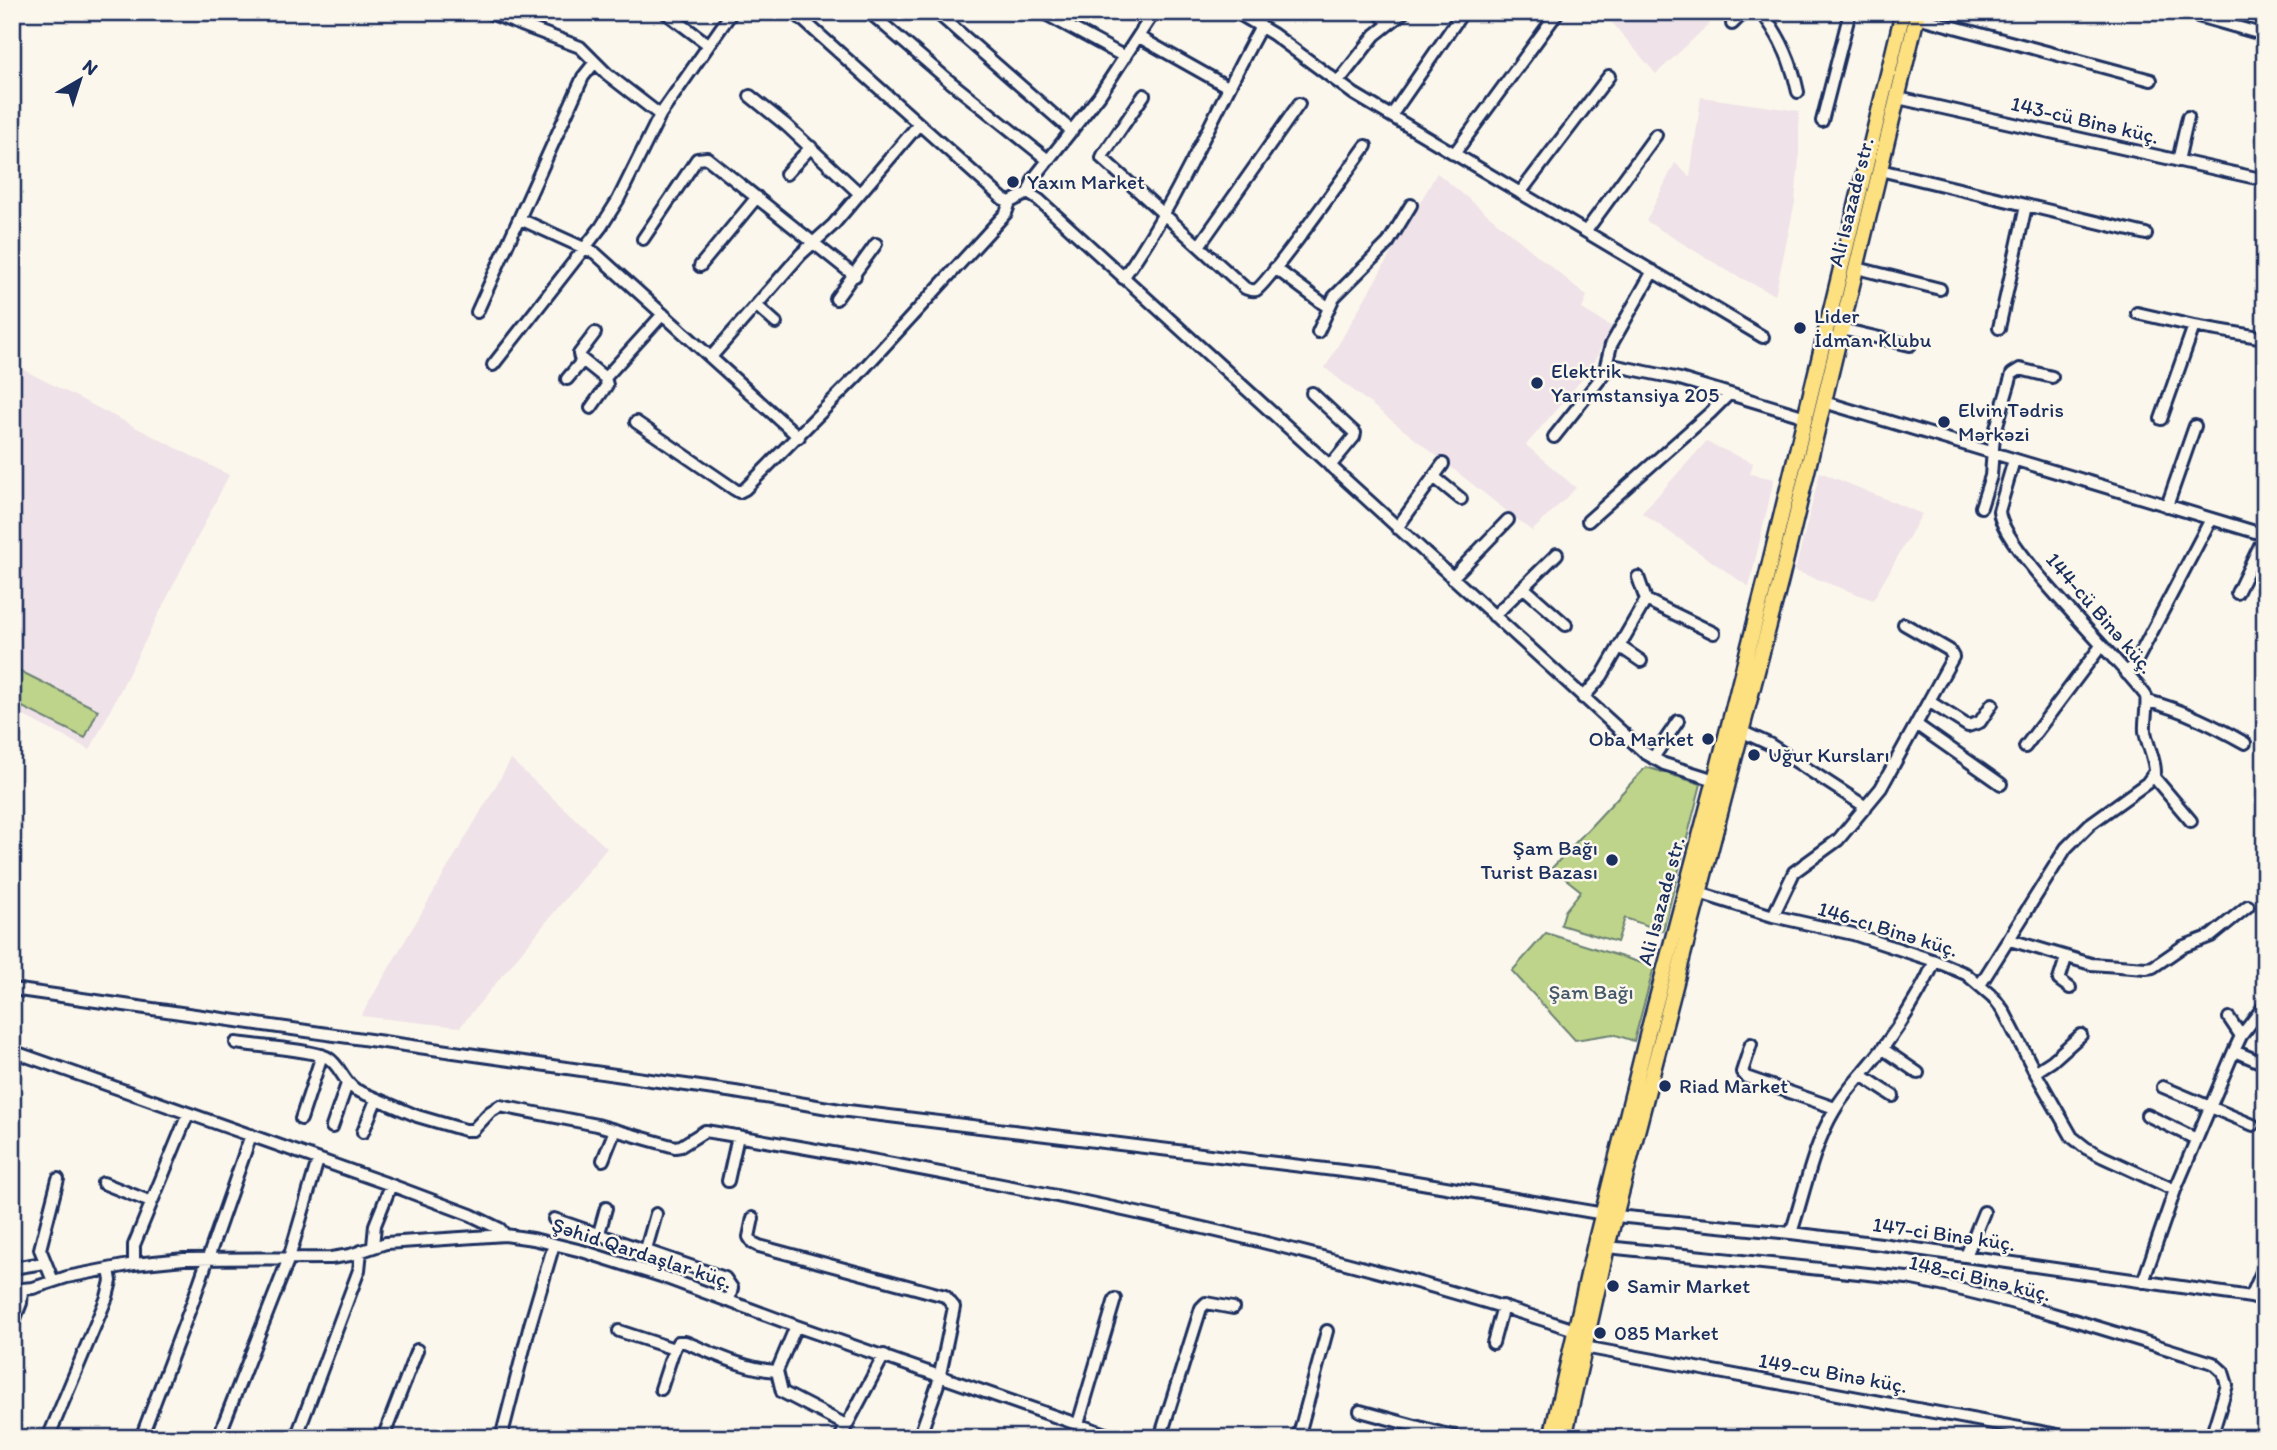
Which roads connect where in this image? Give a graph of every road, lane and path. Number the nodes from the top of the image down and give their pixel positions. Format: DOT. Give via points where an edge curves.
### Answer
graph roads {
  1 [pos="487,12"];
  2 [pos="665,12"];
  3 [pos="732,12"];
  4 [pos="794,12"];
  5 [pos="869,12"];
  6 [pos="936,12"];
  7 [pos="1042,12"];
  8 [pos="1154,12"];
  9 [pos="1236,12"];
  10 [pos="1377,12"];
  11 [pos="1404,12"];
  12 [pos="1463,12"];
  13 [pos="1558,12"];
  14 [pos="1744,12"];
  15 [pos="1761,12"];
  16 [pos="1850,12"];
  17 [pos="2184,12"];
  18 [pos="1913,14"];
  19 [pos="1390,23"];
  20 [pos="1732,24"];
  21 [pos="1261,26"];
  22 [pos="2265,35"];
  23 [pos="1139,37"];
  24 [pos="709,45"];
  25 [pos="1125,57"];
  26 [pos="595,62"];
  27 [pos="1609,76"];
  28 [pos="2151,80"];
  29 [pos="1338,82"];
  30 [pos="1228,87"];
  31 [pos="1798,92"];
  32 [pos="1144,95"];
  33 [pos="750,96"];
  34 [pos="1898,98"];
  35 [pos="1299,104"];
  36 [pos="660,115"];
  37 [pos="1391,116"];
  38 [pos="2188,117"];
  39 [pos="1822,121"];
  40 [pos="919,124"];
  41 [pos="1072,131"];
  42 [pos="1656,135"];
  43 [pos="1366,146"];
  44 [pos="811,147"];
  45 [pos="1454,154"];
  46 [pos="1048,160"];
  47 [pos="2178,161"];
  48 [pos="1880,170"];
  49 [pos="786,174"];
  50 [pos="2265,180"];
  51 [pos="859,192"];
  52 [pos="1028,193"];
  53 [pos="1520,193"];
  54 [pos="757,197"];
  55 [pos="1010,202"];
  56 [pos="1411,205"];
  57 [pos="2026,206"];
  58 [pos="1164,214"];
  59 [pos="520,219"];
  60 [pos="1586,231"];
  61 [pos="2146,234"];
  62 [pos="643,239"];
  63 [pos="815,242"];
  64 [pos="876,244"];
  65 [pos="1199,246"];
  66 [pos="587,248"];
  67 [pos="700,266"];
  68 [pos="1275,268"];
  69 [pos="1857,268"];
  70 [pos="1653,271"];
  71 [pos="855,276"];
  72 [pos="1124,278"];
  73 [pos="1940,289"];
  74 [pos="836,299"];
  75 [pos="757,306"];
  76 [pos="1329,308"];
  77 [pos="477,312"];
  78 [pos="2137,313"];
  79 [pos="663,314"];
  80 [pos="776,323"];
  81 [pos="2194,326"];
  82 [pos="1999,328"];
  83 [pos="1841,329"];
  84 [pos="1318,332"];
  85 [pos="595,333"];
  86 [pos="1763,337"];
  87 [pos="2265,338"];
  88 [pos="1910,345"];
  89 [pos="711,356"];
  90 [pos="583,360"];
  91 [pos="1607,364"];
  92 [pos="493,365"];
  93 [pos="2052,377"];
  94 [pos="605,378"];
  95 [pos="567,379"];
  96 [pos="1312,393"];
  97 [pos="1729,394"];
  98 [pos="1817,400"];
  99 [pos="591,408"];
  100 [pos="1813,419"];
  101 [pos="2161,419"];
  102 [pos="636,422"];
  103 [pos="2195,426"];
  104 [pos="799,437"];
  105 [pos="1554,437"];
  106 [pos="1993,454"];
  107 [pos="2014,460"];
  108 [pos="1443,464"];
  109 [pos="1330,466"];
  110 [pos="1434,477"];
  111 [pos="1461,499"];
  112 [pos="2167,506"];
  113 [pos="1981,507"];
  114 [pos="2211,519"];
  115 [pos="1508,520"];
  116 [pos="1588,521"];
  117 [pos="1397,528"];
  118 [pos="2265,535"];
  119 [pos="1557,554"];
  120 [pos="1638,577"];
  121 [pos="1452,578"];
  122 [pos="1522,587"];
  123 [pos="2237,593"];
  124 [pos="1646,600"];
  125 [pos="1494,616"];
  126 [pos="1904,624"];
  127 [pos="1566,625"];
  128 [pos="1714,633"];
  129 [pos="1619,646"];
  130 [pos="2101,646"];
  131 [pos="1641,661"];
  132 [pos="2127,674"];
  133 [pos="1583,698"];
  134 [pos="2148,701"];
  135 [pos="1930,702"];
  136 [pos="1992,704"];
  137 [pos="1678,721"];
  138 [pos="1917,725"];
  139 [pos="1743,732"];
  140 [pos="2245,743"];
  141 [pos="2025,747"];
  142 [pos="1653,758"];
  143 [pos="2153,776"];
  144 [pos="1722,782"];
  145 [pos="2001,784"];
  146 [pos="1866,807"];
  147 [pos="2190,821"];
  148 [pos="1699,893"];
  149 [pos="2248,906"];
  150 [pos="1773,916"];
  151 [pos="2010,940"];
  152 [pos="2066,958"];
  153 [pos="1936,961"];
  154 [pos="1980,985"];
  155 [pos="2070,988"];
  156 [pos="12,989"];
  157 [pos="2265,1005"];
  158 [pos="2229,1018"];
  159 [pos="2081,1035"];
  160 [pos="2241,1036"];
  161 [pos="236,1043"];
  162 [pos="1751,1044"];
  163 [pos="1883,1049"];
  164 [pos="12,1051"];
  165 [pos="2234,1051"];
  166 [pos="323,1055"];
  167 [pos="2265,1064"];
  168 [pos="2035,1072"];
  169 [pos="1918,1073"];
  170 [pos="1861,1075"];
  171 [pos="347,1084"];
  172 [pos="2163,1087"];
  173 [pos="1893,1096"];
  174 [pos="376,1100"];
  175 [pos="1835,1108"];
  176 [pos="2209,1108"];
  177 [pos="188,1114"];
  178 [pos="2147,1115"];
  179 [pos="301,1119"];
  180 [pos="2253,1125"];
  181 [pos="332,1127"];
  182 [pos="615,1130"];
  183 [pos="363,1132"];
  184 [pos="251,1135"];
  185 [pos="738,1136"];
  186 [pos="2196,1139"];
  187 [pos="318,1160"];
  188 [pos="603,1160"];
  189 [pos="58,1179"];
  190 [pos="728,1181"];
  191 [pos="103,1183"];
  192 [pos="391,1185"];
  193 [pos="2175,1190"];
  194 [pos="151,1202"];
  195 [pos="606,1208"];
  196 [pos="1984,1212"];
  197 [pos="656,1214"];
  198 [pos="1610,1215"];
  199 [pos="753,1218"];
  200 [pos="554,1219"];
  201 [pos="599,1233"];
  202 [pos="1791,1233"];
  203 [pos="505,1235"];
  204 [pos="554,1244"];
  205 [pos="1601,1245"];
  206 [pos="373,1246"];
  207 [pos="646,1249"];
  208 [pos="361,1251"];
  209 [pos="1966,1256"];
  210 [pos="289,1258"];
  211 [pos="207,1259"];
  212 [pos="44,1263"];
  213 [pos="134,1264"];
  214 [pos="2265,1265"];
  215 [pos="12,1268"];
  216 [pos="109,1269"];
  217 [pos="52,1281"];
  218 [pos="2143,1282"];
  219 [pos="17,1290"];
  220 [pos="2252,1297"];
  221 [pos="1115,1299"];
  222 [pos="729,1301"];
  223 [pos="2265,1301"];
  224 [pos="1503,1306"];
  225 [pos="1233,1308"];
  226 [pos="796,1325"];
  227 [pos="12,1326"];
  228 [pos="1575,1330"];
  229 [pos="619,1331"];
  230 [pos="1327,1331"];
  231 [pos="1493,1343"];
  232 [pos="1584,1347"];
  233 [pos="674,1349"];
  234 [pos="416,1350"];
  235 [pos="884,1355"];
  236 [pos="777,1371"];
  237 [pos="940,1375"];
  238 [pos="661,1390"];
  239 [pos="1360,1411"];
  240 [pos="1078,1423"];
  241 [pos="846,1424"];
  242 [pos="48,1438"];
  243 [pos="141,1438"];
  244 [pos="218,1438"];
  245 [pos="296,1438"];
  246 [pos="383,1438"];
  247 [pos="501,1438"];
  248 [pos="840,1438"];
  249 [pos="919,1438"];
  250 [pos="1117,1438"];
  251 [pos="1160,1438"];
  252 [pos="1298,1438"];
  253 [pos="1459,1438"];
  254 [pos="1551,1438"];
  255 [pos="1564,1438"];
  256 [pos="2074,1438"];
  257 [pos="2211,1438"];
  1 -- 26 [label="street" via="566,40"];
  2 -- 24 [label="street"];
  3 -- 24 [label="street"];
  4 -- 40 [label="street"];
  5 -- 46 [label="street"];
  6 -- 41 [label="street"];
  7 -- 25 [label="street"];
  8 -- 23 [label="street"];
  9 -- 21 [label="street"];
  10 -- 19 [label="street"];
  11 -- 19 [label="street"];
  12 -- 37 [label="street"];
  13 -- 45 [label="street"];
  14 -- 20 [label="street"];
  15 -- 31 [label="street" via="1787,56"];
  16 -- 39 [label="street"];
  17 -- 22 [label="street"];
  18 -- 28 [label="street"];
  18 -- 34 [label="main road, Ali Isazade str."];
  18 -- 98 [label="main road, Ali Isazade str."];
  19 -- 29 [label="street" via="1375,34"];
  21 -- 29 [label="street"];
  21 -- 30 [label="street"];
  23 -- 25 [label="street"];
  23 -- 30 [label="street"];
  24 -- 36 [label="street"];
  25 -- 41 [label="street"];
  26 -- 36 [label="street"];
  26 -- 59 [label="street" via="583,77"];
  27 -- 53 [label="street"];
  29 -- 37 [label="street"];
  30 -- 58 [label="street"];
  32 -- 58 [label="street" via="1102,159"];
  33 -- 44 [label="street"];
  34 -- 47 [label="street, 143-cü Binə küç."];
  34 -- 48 [label="main road, Ali Isazade str."];
  35 -- 65 [label="street"];
  36 -- 66 [label="street" via="618,200"];
  37 -- 45 [label="street"];
  38 -- 47 [label="street"];
  40 -- 51 [label="street"];
  40 -- 55 [label="street"];
  41 -- 46 [label="street"];
  42 -- 60 [label="street"];
  43 -- 68 [label="street"];
  44 -- 49 [label="street"];
  44 -- 51 [label="street"];
  45 -- 53 [label="street"];
  46 -- 52 [label="street"];
  47 -- 50 [label="street, 143-cü Binə küç."];
  48 -- 57 [label="street"];
  48 -- 69 [label="main road, Ali Isazade str."];
  51 -- 63 [label="street"];
  52 -- 55 [label="street"];
  52 -- 72 [label="street"];
  53 -- 60 [label="street"];
  54 -- 62 [label="street" via="708,158 697,159"];
  54 -- 63 [label="street"];
  54 -- 67 [label="street"];
  55 -- 104 [label="street" via="1006,213"];
  56 -- 76 [label="street" via="1388,243 1340,289"];
  57 -- 61 [label="street"];
  57 -- 82 [label="street"];
  58 -- 65 [label="street"];
  58 -- 72 [label="street"];
  59 -- 66 [label="street"];
  59 -- 77 [label="street"];
  60 -- 70 [label="street"];
  63 -- 71 [label="street"];
  63 -- 75 [label="street"];
  64 -- 71 [label="street"];
  65 -- 68 [label="street" via="1245,288 1258,289"];
  66 -- 79 [label="street"];
  66 -- 92 [label="street"];
  68 -- 76 [label="street"];
  69 -- 73 [label="street"];
  69 -- 83 [label="main road, Ali Isazade str."];
  70 -- 86 [label="street"];
  70 -- 91 [label="street" via="1611,345"];
  71 -- 74 [label="street"];
  72 -- 109 [label="street"];
  75 -- 80 [label="street"];
  75 -- 89 [label="street"];
  76 -- 84 [label="street"];
  78 -- 81 [label="street"];
  79 -- 89 [label="street"];
  79 -- 94 [label="street"];
  81 -- 87 [label="street"];
  81 -- 101 [label="street"];
  83 -- 88 [label="street"];
  83 -- 98 [label="main road, Ali Isazade str."];
  85 -- 90 [label="street" via="579,354"];
  89 -- 104 [label="street"];
  90 -- 94 [label="street"];
  90 -- 95 [label="street"];
  91 -- 97 [label="street"];
  91 -- 105 [label="street" via="1598,385"];
  93 -- 106 [label="street" via="2015,370 1994,435"];
  94 -- 99 [label="street" via="606,389"];
  96 -- 109 [label="street" via="1355,433"];
  97 -- 100 [label="street"];
  97 -- 116 [label="street"];
  98 -- 100 [label="main road"];
  98 -- 106 [label="street"];
  100 -- 139 [label="main road, Ali Isazade str."];
  100 -- 144 [label="main road, Ali Isazade str."];
  102 -- 104 [label="street" via="739,492"];
  103 -- 112 [label="street"];
  106 -- 107 [label="street"];
  106 -- 113 [label="street"];
  107 -- 112 [label="street"];
  107 -- 130 [label="street, 144-cü Binə küç." via="2000,518 2021,552"];
  108 -- 110 [label="street"];
  109 -- 117 [label="street"];
  110 -- 111 [label="street"];
  110 -- 117 [label="street"];
  112 -- 114 [label="street"];
  114 -- 118 [label="street"];
  114 -- 132 [label="street"];
  115 -- 121 [label="street"];
  117 -- 121 [label="street"];
  118 -- 123 [label="street"];
  119 -- 122 [label="street"];
  120 -- 124 [label="street"];
  121 -- 125 [label="street"];
  122 -- 125 [label="street"];
  122 -- 127 [label="street"];
  124 -- 128 [label="street"];
  124 -- 129 [label="street"];
  125 -- 133 [label="street"];
  126 -- 135 [label="street" via="1952,653"];
  129 -- 131 [label="street"];
  129 -- 133 [label="street"];
  130 -- 132 [label="street, 144-cü Binə küç."];
  130 -- 141 [label="street"];
  132 -- 134 [label="street, 144-cü Binə küç."];
  133 -- 142 [label="street"];
  134 -- 140 [label="street" via="2207,721"];
  134 -- 143 [label="street, 144-cü Binə küç." via="2144,716"];
  135 -- 136 [label="street" via="1968,726 1980,722"];
  135 -- 138 [label="street"];
  137 -- 142 [label="street"];
  138 -- 145 [label="street"];
  138 -- 146 [label="street" via="1892,772"];
  139 -- 144 [label="main road, Ali Isazade str."];
  139 -- 146 [label="street"];
  142 -- 144 [label="street"];
  143 -- 147 [label="street"];
  143 -- 151 [label="street" via="2077,835"];
  144 -- 148 [label="main road, Ali Isazade str."];
  144 -- 198 [label="main road, Ali Isazade str." via="1648,1032"];
  146 -- 150 [label="street" via="1838,841 1794,872"];
  148 -- 150 [label="street, 146-cı Binə küç."];
  148 -- 198 [label="main road, Ali Isazade str."];
  149 -- 152 [label="street" via="2211,936 2182,947 2153,967"];
  150 -- 153 [label="street, 146-cı Binə küç." via="1853,934"];
  151 -- 152 [label="street"];
  151 -- 154 [label="street"];
  152 -- 155 [label="street" via="2059,980"];
  153 -- 154 [label="street, 146-cı Binə küç."];
  153 -- 163 [label="street"];
  154 -- 168 [label="street, 146-cı Binə küç." via="2003,1010"];
  156 -- 198 [label="street, 147-ci Binə küç." via="840,1110 1374,1175"];
  157 -- 160 [label="street"];
  158 -- 160 [label="street"];
  159 -- 168 [label="street"];
  160 -- 165 [label="street"];
  161 -- 166 [label="street"];
  162 -- 175 [label="street" via="1742,1068 1745,1076"];
  163 -- 169 [label="street"];
  163 -- 170 [label="street"];
  164 -- 177 [label="street"];
  165 -- 167 [label="street"];
  165 -- 176 [label="street"];
  166 -- 171 [label="street" via="335,1064"];
  166 -- 179 [label="street"];
  168 -- 193 [label="street, 146-cı Binə küç." via="2072,1137 2103,1157"];
  170 -- 173 [label="street"];
  170 -- 175 [label="street"];
  171 -- 174 [label="street"];
  171 -- 181 [label="street"];
  172 -- 176 [label="street"];
  174 -- 182 [label="street" via="465,1130 473,1130 500,1106"];
  174 -- 183 [label="street"];
  175 -- 202 [label="street"];
  176 -- 180 [label="street"];
  176 -- 186 [label="street"];
  177 -- 184 [label="street"];
  177 -- 194 [label="street"];
  178 -- 186 [label="street"];
  182 -- 185 [label="street" via="675,1147 705,1131"];
  182 -- 188 [label="street"];
  184 -- 187 [label="street"];
  184 -- 211 [label="street"];
  185 -- 190 [label="street"];
  185 -- 224 [label="street" via="1132,1210"];
  186 -- 193 [label="street"];
  187 -- 192 [label="street"];
  187 -- 210 [label="street"];
  189 -- 212 [label="street" via="40,1242"];
  191 -- 194 [label="street"];
  192 -- 203 [label="street" via="471,1215"];
  192 -- 206 [label="street" via="375,1225"];
  193 -- 218 [label="street"];
  194 -- 213 [label="street" via="134,1245"];
  195 -- 201 [label="street"];
  196 -- 209 [label="street"];
  197 -- 207 [label="street"];
  198 -- 202 [label="street, 147-ci Binə küç."];
  198 -- 205 [label="main road, Ali Isazade str."];
  199 -- 237 [label="street" via="749,1237 759,1246 950,1300 954,1307"];
  200 -- 201 [label="street"];
  201 -- 207 [label="street"];
  202 -- 209 [label="street, 147-ci Binə küç."];
  203 -- 204 [label="street, Şəhid Qardaşlar küç."];
  203 -- 206 [label="street, Şəhid Qardaşlar küç."];
  204 -- 222 [label="street, Şəhid Qardaşlar küç."];
  204 -- 247 [label="street"];
  205 -- 228 [label="main road, Ali Isazade str."];
  205 -- 232 [label="main road, Ali Isazade str."];
  205 -- 257 [label="street, 148-ci Binə küç." via="1956,1287 2213,1363 2223,1372 2227,1385"];
  206 -- 208 [label="street, Şəhid Qardaşlar küç."];
  207 -- 222 [label="street" via="725,1278 732,1288"];
  208 -- 210 [label="street, Şəhid Qardaşlar küç." via="331,1258"];
  208 -- 245 [label="street" via="359,1270"];
  209 -- 218 [label="street, 147-ci Binə küç."];
  210 -- 211 [label="street, Şəhid Qardaşlar küç."];
  210 -- 244 [label="street"];
  211 -- 213 [label="street, Şəhid Qardaşlar küç."];
  211 -- 243 [label="street"];
  212 -- 215 [label="street"];
  212 -- 217 [label="street"];
  213 -- 216 [label="street, Şəhid Qardaşlar küç."];
  214 -- 220 [label="street"];
  216 -- 217 [label="street, Şəhid Qardaşlar küç."];
  216 -- 242 [label="street" via="107,1297"];
  217 -- 219 [label="street, Şəhid Qardaşlar küç."];
  218 -- 220 [label="street, 147-ci Binə küç."];
  219 -- 227 [label="street" via="21,1303"];
  220 -- 223 [label="street, 147-ci Binə küç."];
  221 -- 240 [label="street"];
  222 -- 226 [label="street, Şəhid Qardaşlar küç."];
  224 -- 228 [label="street"];
  224 -- 231 [label="street"];
  225 -- 251 [label="street" via="1206,1303 1201,1308"];
  226 -- 235 [label="street, Şəhid Qardaşlar küç."];
  226 -- 236 [label="street"];
  228 -- 254 [label="main road, Ali Isazade str."];
  229 -- 233 [label="street"];
  230 -- 252 [label="street"];
  232 -- 255 [label="main road, Ali Isazade str."];
  232 -- 256 [label="street, 149-cu Binə küç."];
  233 -- 236 [label="street" via="684,1342 758,1370"];
  233 -- 238 [label="street"];
  234 -- 246 [label="street"];
  235 -- 237 [label="street, Şəhid Qardaşlar küç."];
  235 -- 241 [label="street"];
  236 -- 241 [label="street" via="782,1392"];
  237 -- 240 [label="street, Şəhid Qardaşlar küç."];
  237 -- 249 [label="street"];
  239 -- 253 [label="street"];
  240 -- 250 [label="street, Şəhid Qardaşlar küç."];
  241 -- 248 [label="street"];
}
